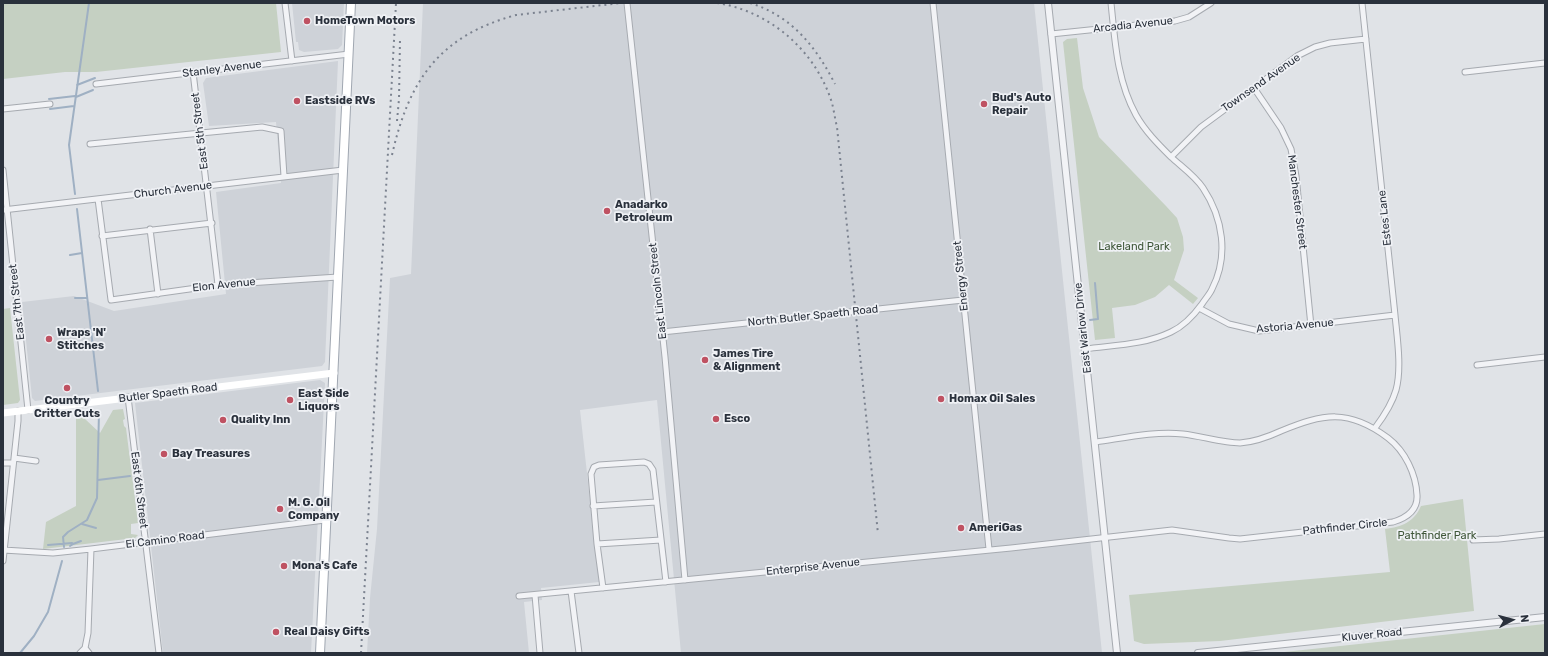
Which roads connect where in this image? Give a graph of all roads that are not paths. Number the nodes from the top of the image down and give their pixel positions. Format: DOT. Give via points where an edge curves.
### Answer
graph roads {
  1 [pos="285,3"];
  2 [pos="351,3"];
  3 [pos="627,3"];
  4 [pos="933,3"];
  5 [pos="1048,3"];
  6 [pos="1111,3"];
  7 [pos="1211,3"];
  8 [pos="1362,3"];
  9 [pos="1114,28"];
  10 [pos="1051,34"];
  11 [pos="1366,39"];
  12 [pos="349,54"];
  13 [pos="292,61"];
  14 [pos="1545,63"];
  15 [pos="193,72"];
  16 [pos="1465,72"];
  17 [pos="96,84"];
  18 [pos="1254,88"];
  19 [pos="50,104"];
  20 [pos="3,109"];
  21 [pos="201,133"];
  22 [pos="90,144"];
  23 [pos="1171,156"];
  24 [pos="3,170"];
  25 [pos="343,170"];
  26 [pos="284,176"];
  27 [pos="207,186"];
  28 [pos="98,199"];
  29 [pos="5,210"];
  30 [pos="212,223"];
  31 [pos="150,230"];
  32 [pos="102,236"];
  33 [pos="338,277"];
  34 [pos="218,285"];
  35 [pos="158,294"];
  36 [pos="963,300"];
  37 [pos="1199,308"];
  38 [pos="1395,315"];
  39 [pos="1311,326"];
  40 [pos="662,332"];
  41 [pos="1085,349"];
  42 [pos="1545,357"];
  43 [pos="1477,364"];
  44 [pos="334,373"];
  45 [pos="128,397"];
  46 [pos="28,410"];
  47 [pos="18,411"];
  48 [pos="3,413"];
  49 [pos="1375,428"];
  50 [pos="1096,442"];
  51 [pos="14,461"];
  52 [pos="36,461"];
  53 [pos="3,463"];
  54 [pos="656,502"];
  55 [pos="594,506"];
  56 [pos="325,520"];
  57 [pos="1545,534"];
  58 [pos="1106,536"];
  59 [pos="661,540"];
  60 [pos="1473,540"];
  61 [pos="146,542"];
  62 [pos="597,544"];
  63 [pos="90,549"];
  64 [pos="989,549"];
  65 [pos="4,550"];
  66 [pos="3,561"];
  67 [pos="685,580"];
  68 [pos="666,582"];
  69 [pos="604,588"];
  70 [pos="571,591"];
  71 [pos="535,595"];
  72 [pos="519,596"];
  73 [pos="1545,617"];
  74 [pos="85,648"];
  75 [pos="80,653"];
  76 [pos="89,653"];
  77 [pos="159,653"];
  78 [pos="320,653"];
  79 [pos="540,653"];
  80 [pos="579,653"];
  81 [pos="1118,653"];
  82 [pos="1198,653"];
  1 -- 13 [label="street"];
  2 -- 12 [label="main road"];
  3 -- 40 [label="street, East Lincoln Street"];
  4 -- 36 [label="street, Energy Street"];
  5 -- 10 [label="street, East Warlow Drive"];
  6 -- 9 [label="street"];
  7 -- 9 [label="street, Arcadia Avenue" via="1189,17 1175,21"];
  8 -- 11 [label="street, Estes Lane"];
  9 -- 10 [label="street, Arcadia Avenue"];
  9 -- 23 [label="street" via="1127,96 1147,132"];
  10 -- 41 [label="street, East Warlow Drive"];
  11 -- 18 [label="street, Townsend Avenue" via="1315,47 1297,56"];
  11 -- 38 [label="street, Estes Lane"];
  12 -- 13 [label="street, Stanley Avenue"];
  12 -- 25 [label="main road"];
  13 -- 15 [label="street, Stanley Avenue"];
  14 -- 16 [label="street"];
  15 -- 17 [label="street, Stanley Avenue"];
  15 -- 21 [label="street, East 5th Street"];
  18 -- 23 [label="street, Townsend Avenue" via="1201,127"];
  18 -- 39 [label="street, Manchester Street" via="1281,128 1291,149"];
  19 -- 20 [label="street"];
  21 -- 22 [label="street"];
  21 -- 26 [label="street" via="262,127 280,131"];
  21 -- 27 [label="street, East 5th Street"];
  23 -- 37 [label="street" via="1202,187 1214,206 1220,225 1221,268 1212,289"];
  24 -- 29 [label="street, East 7th Street"];
  25 -- 26 [label="street, Church Avenue"];
  25 -- 33 [label="main road"];
  26 -- 27 [label="street, Church Avenue"];
  27 -- 28 [label="street, Church Avenue"];
  27 -- 30 [label="street, East 5th Street"];
  28 -- 29 [label="street, Church Avenue"];
  28 -- 32 [label="street"];
  29 -- 46 [label="street, East 7th Street"];
  30 -- 31 [label="street"];
  30 -- 34 [label="street, East 5th Street"];
  31 -- 32 [label="street"];
  31 -- 35 [label="street"];
  32 -- 35 [label="street, Elon Avenue" via="110,300"];
  33 -- 34 [label="street, Elon Avenue"];
  33 -- 44 [label="main road"];
  34 -- 35 [label="street, Elon Avenue"];
  36 -- 40 [label="street, North Butler Spaeth Road"];
  36 -- 64 [label="street, Energy Street"];
  37 -- 39 [label="street, Astoria Avenue" via="1229,324 1259,331"];
  37 -- 41 [label="street" via="1188,321 1172,332 1138,343"];
  38 -- 39 [label="street, Astoria Avenue"];
  38 -- 49 [label="street, Estes Lane" via="1398,365 1396,389 1386,414"];
  40 -- 67 [label="street, East Lincoln Street"];
  41 -- 50 [label="street, East Warlow Drive"];
  42 -- 43 [label="street"];
  44 -- 45 [label="main road, Butler Spaeth Road"];
  44 -- 56 [label="main road"];
  45 -- 46 [label="main road, Butler Spaeth Road"];
  45 -- 61 [label="street, East 6th Street"];
  46 -- 47 [label="main road, Butler Spaeth Road"];
  47 -- 48 [label="main road, Butler Spaeth Road"];
  47 -- 51 [label="street"];
  49 -- 50 [label="street, Pathfinder Circle" via="1346,417 1330,416 1308,420 1267,437 1240,443 1182,434"];
  49 -- 58 [label="street, Pathfinder Circle" via="1403,453 1412,470 1417,499 1414,508 1402,519 1240,539 1172,530"];
  50 -- 58 [label="street, East Warlow Drive"];
  51 -- 52 [label="street"];
  51 -- 53 [label="street"];
  51 -- 65 [label="street"];
  54 -- 55 [label="street"];
  54 -- 55 [label="street" via="653,470 644,462 594,467 590,474"];
  54 -- 59 [label="street"];
  55 -- 62 [label="street"];
  56 -- 61 [label="street, El Camino Road"];
  56 -- 78 [label="main road"];
  57 -- 60 [label="street"];
  58 -- 64 [label="street, Enterprise Avenue"];
  58 -- 81 [label="street, East Warlow Drive"];
  59 -- 62 [label="street"];
  59 -- 68 [label="street"];
  61 -- 63 [label="street, El Camino Road"];
  61 -- 77 [label="street, East 6th Street"];
  62 -- 69 [label="street"];
  63 -- 65 [label="street, El Camino Road" via="53,553"];
  63 -- 74 [label="street" via="88,633"];
  64 -- 67 [label="street, Enterprise Avenue"];
  65 -- 66 [label="street"];
  67 -- 68 [label="street, Enterprise Avenue"];
  68 -- 69 [label="street, Enterprise Avenue"];
  69 -- 70 [label="street, Enterprise Avenue"];
  70 -- 71 [label="street, Enterprise Avenue"];
  70 -- 80 [label="street"];
  71 -- 72 [label="street, Enterprise Avenue"];
  71 -- 79 [label="street"];
  73 -- 82 [label="street, Kluver Road"];
  74 -- 75 [label="street"];
  74 -- 76 [label="street"];
}
